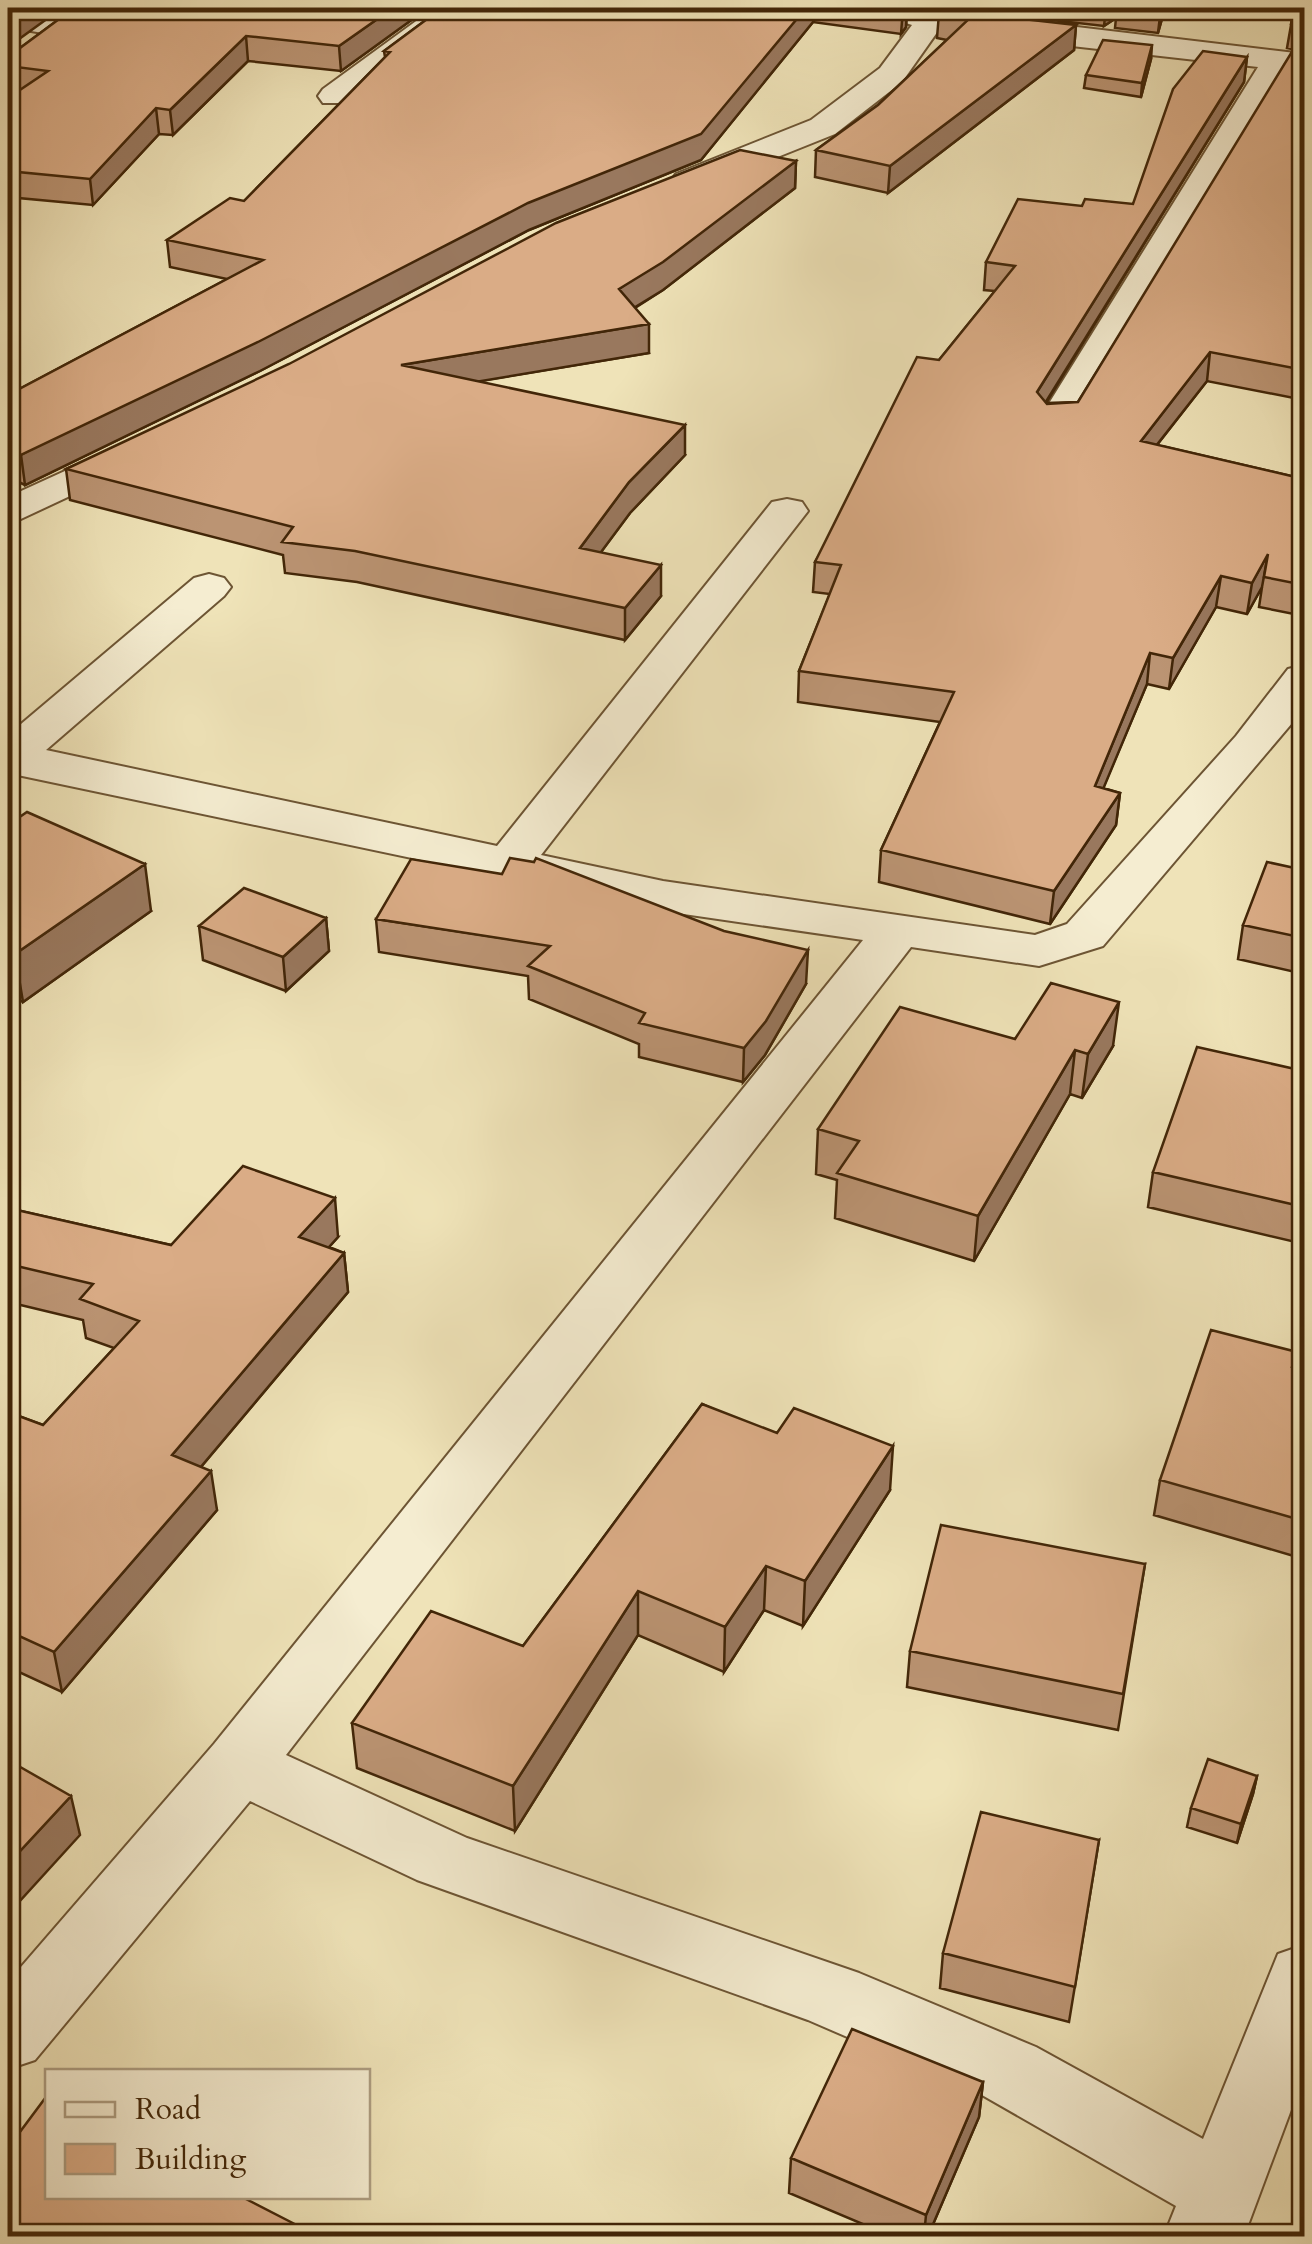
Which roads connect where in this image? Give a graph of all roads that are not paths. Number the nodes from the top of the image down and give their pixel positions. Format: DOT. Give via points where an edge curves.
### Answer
graph roads {
  1 [pos="88,8"];
  2 [pos="453,8"];
  3 [pos="889,8"];
  4 [pos="8,18"];
  5 [pos="930,21"];
  6 [pos="60,27"];
  7 [pos="21,56"];
  8 [pos="1291,62"];
  9 [pos="334,96"];
  10 [pos="648,198"];
  11 [pos="1058,421"];
  12 [pos="168,434"];
  13 [pos="787,511"];
  14 [pos="8,514"];
  15 [pos="209,587"];
  16 [pos="1304,680"];
  17 [pos="9,757"];
  18 [pos="510,863"];
  19 [pos="898,930"];
  20 [pos="240,1764"];
  21 [pos="1304,1976"];
  22 [pos="9,2030"];
  23 [pos="1214,2214"];
  1 -- 6 [label="street"];
  2 -- 9 [label="street"];
  3 -- 5 [label="street"];
  4 -- 6 [label="street"];
  5 -- 8 [label="street"];
  5 -- 10 [label="street" via="891,75 823,128"];
  6 -- 7 [label="street"];
  8 -- 11 [label="street"];
  12 -- 14 [label="street"];
  13 -- 18 [label="street"];
  15 -- 17 [label="street"];
  16 -- 19 [label="street" via="1084,935 1039,951"];
  17 -- 18 [label="street"];
  18 -- 19 [label="street" via="663,896"];
  19 -- 20 [label="street"];
  20 -- 22 [label="street"];
  20 -- 23 [label="street" via="442,1859 833,1996 1009,2071"];
  21 -- 23 [label="street"];
}
